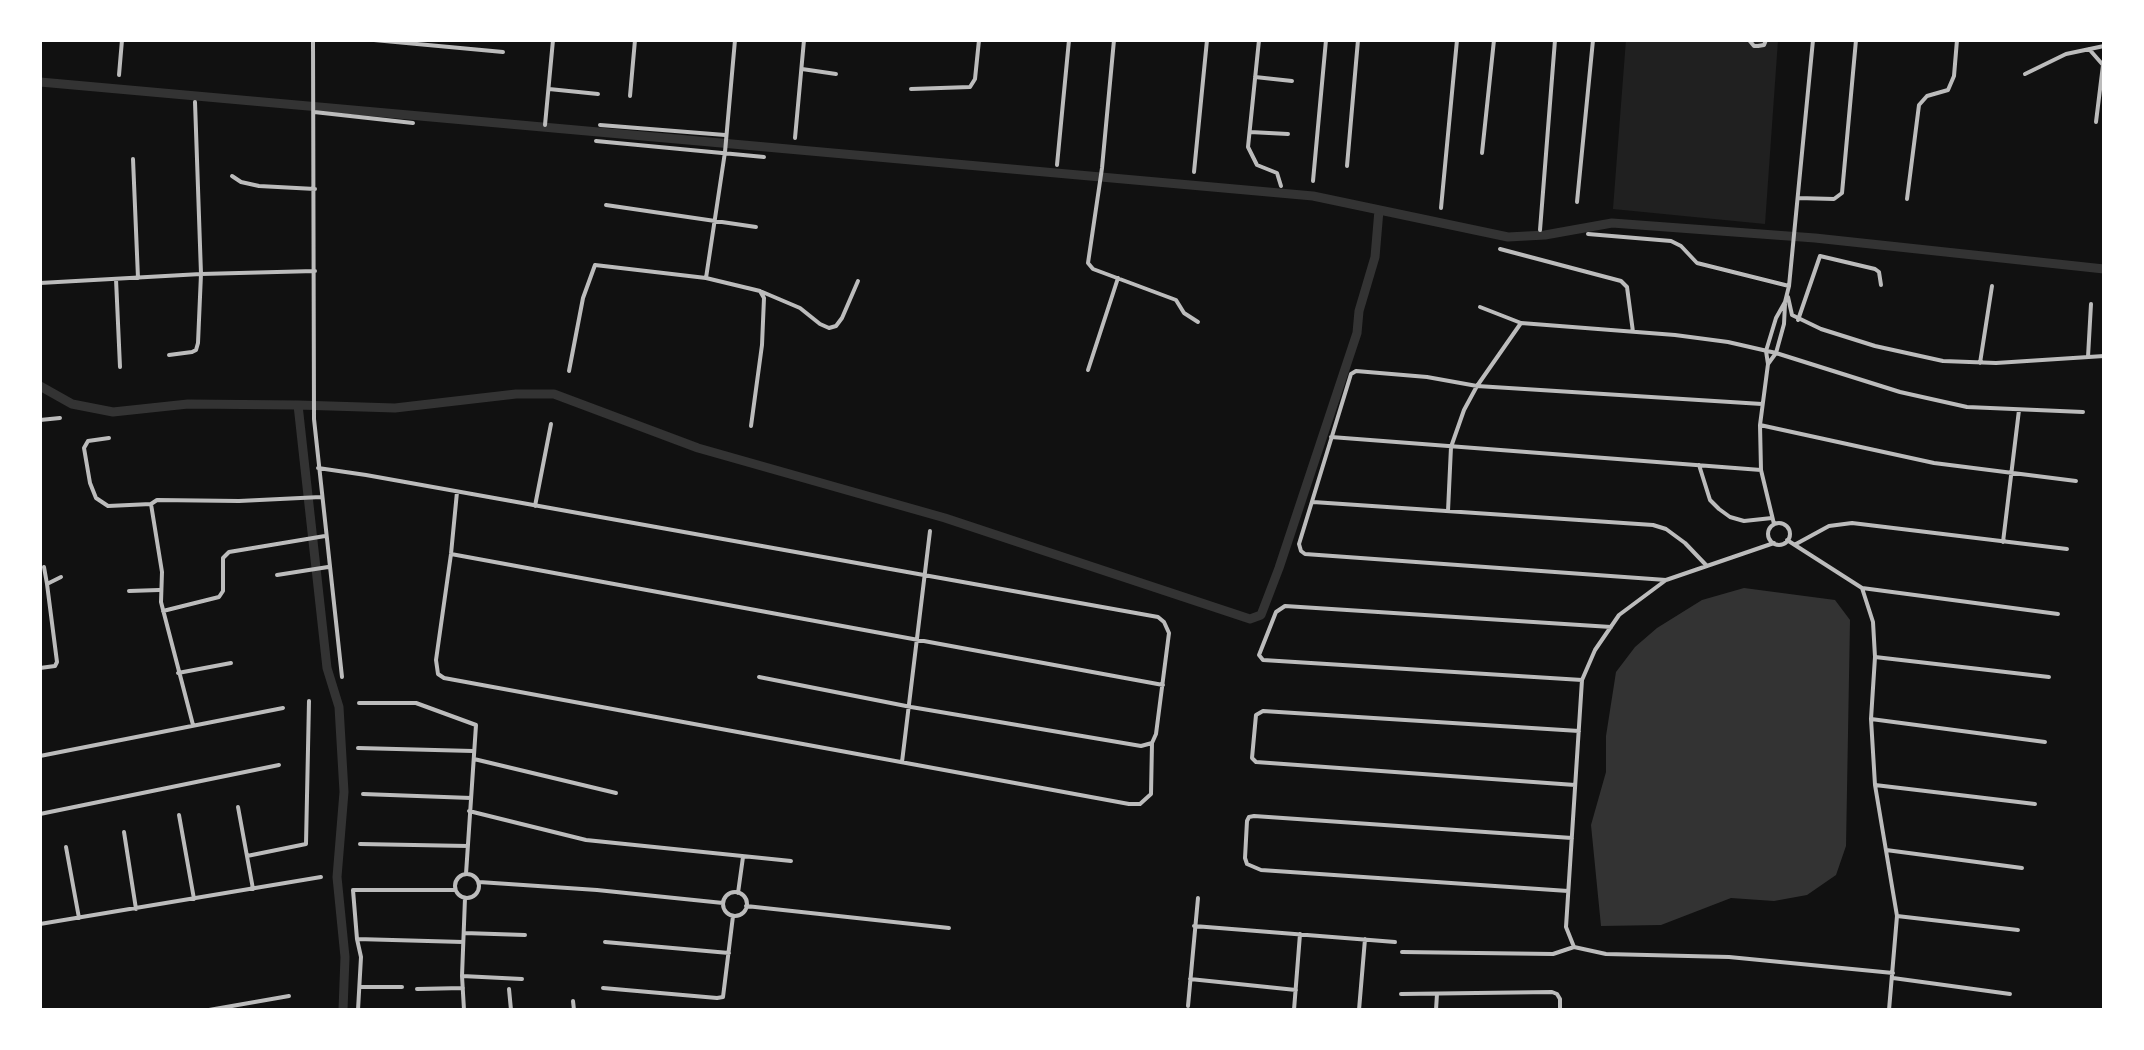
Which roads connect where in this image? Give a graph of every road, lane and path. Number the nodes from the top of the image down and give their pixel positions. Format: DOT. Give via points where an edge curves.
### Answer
graph roads {
  1 [pos="122,40"];
  2 [pos="313,40"];
  3 [pos="374,40"];
  4 [pos="553,40"];
  5 [pos="635,40"];
  6 [pos="735,40"];
  7 [pos="804,40"];
  8 [pos="979,40"];
  9 [pos="1069,40"];
  10 [pos="1114,40"];
  11 [pos="1207,40"];
  12 [pos="1259,40"];
  13 [pos="1326,40"];
  14 [pos="1358,40"];
  15 [pos="1457,40"];
  16 [pos="1494,40"];
  17 [pos="1555,40"];
  18 [pos="1593,40"];
  19 [pos="1749,40"];
  20 [pos="1766,40"];
  21 [pos="1813,40"];
  22 [pos="1856,40"];
  23 [pos="1957,40"];
  24 [pos="2104,46"];
  25 [pos="2089,49"];
  26 [pos="503,52"];
  27 [pos="2104,64"];
  28 [pos="802,69"];
  29 [pos="836,74"];
  30 [pos="2025,74"];
  31 [pos="119,75"];
  32 [pos="1255,77"];
  33 [pos="1292,81"];
  34 [pos="549,89"];
  35 [pos="911,89"];
  36 [pos="598,94"];
  37 [pos="630,96"];
  38 [pos="195,102"];
  39 [pos="314,110"];
  40 [pos="2096,122"];
  41 [pos="413,123"];
  42 [pos="545,125"];
  43 [pos="600,125"];
  44 [pos="1250,132"];
  45 [pos="1288,134"];
  46 [pos="726,138"];
  47 [pos="795,138"];
  48 [pos="596,141"];
  49 [pos="725,153"];
  50 [pos="1482,153"];
  51 [pos="764,157"];
  52 [pos="133,159"];
  53 [pos="1057,165"];
  54 [pos="1347,166"];
  55 [pos="1194,172"];
  56 [pos="232,176"];
  57 [pos="1313,181"];
  58 [pos="1281,186"];
  59 [pos="315,189"];
  60 [pos="1798,198"];
  61 [pos="1907,199"];
  62 [pos="1577,202"];
  63 [pos="606,205"];
  64 [pos="1441,208"];
  65 [pos="715,223"];
  66 [pos="756,227"];
  67 [pos="1540,230"];
  68 [pos="1588,234"];
  69 [pos="1500,249"];
  70 [pos="315,271"];
  71 [pos="201,274"];
  72 [pos="138,278"];
  73 [pos="706,278"];
  74 [pos="1118,278"];
  75 [pos="116,279"];
  76 [pos="858,281"];
  77 [pos="40,283"];
  78 [pos="1881,285"];
  79 [pos="1789,286"];
  80 [pos="1992,286"];
  81 [pos="760,291"];
  82 [pos="1787,294"];
  83 [pos="1785,302"];
  84 [pos="2091,304"];
  85 [pos="1480,307"];
  86 [pos="1798,320"];
  87 [pos="1198,322"];
  88 [pos="1521,323"];
  89 [pos="1633,332"];
  90 [pos="1766,351"];
  91 [pos="1776,353"];
  92 [pos="169,355"];
  93 [pos="2104,356"];
  94 [pos="2088,357"];
  95 [pos="1980,363"];
  96 [pos="1768,364"];
  97 [pos="120,367"];
  98 [pos="1088,370"];
  99 [pos="569,371"];
  100 [pos="1477,386"];
  101 [pos="1762,404"];
  102 [pos="2019,410"];
  103 [pos="2083,412"];
  104 [pos="60,418"];
  105 [pos="40,420"];
  106 [pos="551,424"];
  107 [pos="1760,425"];
  108 [pos="751,426"];
  109 [pos="1331,437"];
  110 [pos="109,438"];
  111 [pos="1451,447"];
  112 [pos="1699,465"];
  113 [pos="318,468"];
  114 [pos="1761,470"];
  115 [pos="2011,474"];
  116 [pos="2076,481"];
  117 [pos="457,492"];
  118 [pos="318,497"];
  119 [pos="1312,502"];
  120 [pos="151,504"];
  121 [pos="535,506"];
  122 [pos="1448,511"];
  123 [pos="1773,521"];
  124 [pos="930,531"];
  125 [pos="323,536"];
  126 [pos="1787,540"];
  127 [pos="1774,543"];
  128 [pos="2003,543"];
  129 [pos="1795,544"];
  130 [pos="2067,549"];
  131 [pos="451,554"];
  132 [pos="1706,565"];
  133 [pos="44,567"];
  134 [pos="327,567"];
  135 [pos="277,575"];
  136 [pos="926,576"];
  137 [pos="61,577"];
  138 [pos="1666,580"];
  139 [pos="47,584"];
  140 [pos="1862,588"];
  141 [pos="159,590"];
  142 [pos="129,591"];
  143 [pos="163,611"];
  144 [pos="2058,614"];
  145 [pos="1611,627"];
  146 [pos="918,640"];
  147 [pos="1875,657"];
  148 [pos="231,663"];
  149 [pos="40,668"];
  150 [pos="178,673"];
  151 [pos="342,677"];
  152 [pos="759,677"];
  153 [pos="2049,677"];
  154 [pos="1582,680"];
  155 [pos="1163,685"];
  156 [pos="309,701"];
  157 [pos="359,703"];
  158 [pos="911,707"];
  159 [pos="283,708"];
  160 [pos="1871,719"];
  161 [pos="193,725"];
  162 [pos="1579,731"];
  163 [pos="2045,742"];
  164 [pos="1152,743"];
  165 [pos="358,748"];
  166 [pos="473,751"];
  167 [pos="40,756"];
  168 [pos="474,759"];
  169 [pos="902,762"];
  170 [pos="279,765"];
  171 [pos="1575,785"];
  172 [pos="1875,785"];
  173 [pos="616,793"];
  174 [pos="363,794"];
  175 [pos="471,798"];
  176 [pos="2035,804"];
  177 [pos="238,807"];
  178 [pos="469,811"];
  179 [pos="40,814"];
  180 [pos="179,815"];
  181 [pos="124,832"];
  182 [pos="1572,838"];
  183 [pos="360,844"];
  184 [pos="468,846"];
  185 [pos="66,847"];
  186 [pos="1886,850"];
  187 [pos="247,856"];
  188 [pos="743,857"];
  189 [pos="791,861"];
  190 [pos="2022,868"];
  191 [pos="466,874"];
  192 [pos="321,877"];
  193 [pos="479,882"];
  194 [pos="253,889"];
  195 [pos="455,890"];
  196 [pos="1568,891"];
  197 [pos="738,893"];
  198 [pos="465,898"];
  199 [pos="1198,898"];
  200 [pos="194,899"];
  201 [pos="723,903"];
  202 [pos="746,906"];
  203 [pos="136,909"];
  204 [pos="733,916"];
  205 [pos="1897,916"];
  206 [pos="79,918"];
  207 [pos="40,924"];
  208 [pos="1194,926"];
  209 [pos="949,928"];
  210 [pos="2018,930"];
  211 [pos="464,933"];
  212 [pos="1300,934"];
  213 [pos="525,935"];
  214 [pos="357,939"];
  215 [pos="1365,939"];
  216 [pos="463,942"];
  217 [pos="605,942"];
  218 [pos="1395,942"];
  219 [pos="1574,947"];
  220 [pos="1402,952"];
  221 [pos="729,953"];
  222 [pos="462,976"];
  223 [pos="1892,976"];
  224 [pos="522,979"];
  225 [pos="1190,979"];
  226 [pos="360,987"];
  227 [pos="402,987"];
  228 [pos="463,988"];
  229 [pos="603,988"];
  230 [pos="417,989"];
  231 [pos="509,989"];
  232 [pos="1296,990"];
  233 [pos="1401,994"];
  234 [pos="1437,994"];
  235 [pos="2010,994"];
  236 [pos="289,996"];
  237 [pos="573,1001"];
  238 [pos="1188,1006"];
  239 [pos="209,1010"];
  240 [pos="358,1010"];
  241 [pos="464,1010"];
  242 [pos="511,1010"];
  243 [pos="574,1010"];
  244 [pos="1294,1010"];
  245 [pos="1359,1010"];
  246 [pos="1436,1010"];
  247 [pos="1560,1010"];
  248 [pos="1889,1010"];
  1 -- 31 [label="street"];
  2 -- 39 [label="street"];
  3 -- 26 [label="street"];
  4 -- 34 [label="street"];
  5 -- 37 [label="street"];
  6 -- 46 [label="street"];
  7 -- 28 [label="street"];
  8 -- 35 [label="street" via="970,87"];
  9 -- 53 [label="street"];
  10 -- 74 [label="street" via="1088,263"];
  11 -- 55 [label="street"];
  12 -- 32 [label="street"];
  13 -- 57 [label="street"];
  14 -- 54 [label="street"];
  15 -- 64 [label="street"];
  16 -- 50 [label="street"];
  17 -- 67 [label="street"];
  18 -- 62 [label="street"];
  19 -- 20 [label="street" via="1754,46"];
  21 -- 60 [label="street"];
  22 -- 60 [label="street" via="1842,193 1834,199"];
  23 -- 61 [label="street" via="1948,90 1927,96 1919,105"];
  24 -- 25 [label="street"];
  25 -- 27 [label="street"];
  25 -- 30 [label="street"];
  27 -- 40 [label="street"];
  28 -- 29 [label="street"];
  28 -- 47 [label="street"];
  32 -- 33 [label="street"];
  32 -- 44 [label="street"];
  34 -- 36 [label="street"];
  34 -- 42 [label="street"];
  38 -- 71 [label="street"];
  39 -- 41 [label="street"];
  39 -- 59 [label="street"];
  43 -- 46 [label="street"];
  44 -- 45 [label="street"];
  44 -- 58 [label="street" via="1248,147 1255,162 1277,173"];
  46 -- 49 [label="street"];
  48 -- 49 [label="street"];
  49 -- 51 [label="street"];
  49 -- 65 [label="street"];
  52 -- 72 [label="street"];
  56 -- 59 [label="street" via="259,186"];
  59 -- 70 [label="street"];
  60 -- 79 [label="street"];
  63 -- 65 [label="street"];
  65 -- 66 [label="street"];
  65 -- 73 [label="street"];
  68 -- 79 [label="street" via="1671,241 1697,263"];
  69 -- 89 [label="street" via="1621,281 1627,287"];
  70 -- 71 [label="street"];
  70 -- 113 [label="street"];
  71 -- 72 [label="street"];
  71 -- 92 [label="street" via="198,347"];
  72 -- 75 [label="street"];
  73 -- 81 [label="street"];
  73 -- 99 [label="street" via="595,265"];
  74 -- 87 [label="street" via="1176,300"];
  74 -- 98 [label="street"];
  75 -- 77 [label="street"];
  75 -- 97 [label="street"];
  76 -- 81 [label="street" via="842,318 829,328"];
  78 -- 86 [label="street" via="1875,269 1820,256"];
  79 -- 82 [label="street"];
  80 -- 95 [label="street"];
  81 -- 108 [label="street" via="762,345"];
  82 -- 83 [label="street"];
  82 -- 86 [label="street"];
  83 -- 90 [label="street"];
  83 -- 91 [label="street"];
  84 -- 94 [label="street"];
  85 -- 88 [label="street"];
  86 -- 95 [label="street" via="1875,346"];
  88 -- 89 [label="street"];
  88 -- 100 [label="street"];
  89 -- 90 [label="street"];
  90 -- 91 [label="street"];
  90 -- 96 [label="street"];
  91 -- 96 [label="street"];
  91 -- 102 [label="street" via="1919,397"];
  93 -- 94 [label="street"];
  94 -- 95 [label="street"];
  96 -- 101 [label="street"];
  100 -- 101 [label="street"];
  100 -- 109 [label="street" via="1353,372"];
  100 -- 111 [label="street"];
  101 -- 107 [label="street"];
  102 -- 103 [label="street"];
  102 -- 115 [label="street"];
  104 -- 105 [label="street"];
  106 -- 121 [label="street"];
  107 -- 114 [label="street"];
  107 -- 115 [label="street"];
  109 -- 111 [label="street"];
  109 -- 119 [label="street"];
  110 -- 120 [label="street" via="88,441 84,448 96,498 108,506"];
  111 -- 112 [label="street"];
  111 -- 122 [label="street"];
  112 -- 114 [label="street"];
  112 -- 123 [label="street" via="1710,500 1719,509 1744,521"];
  113 -- 117 [label="street"];
  113 -- 118 [label="street"];
  114 -- 123 [label="street"];
  115 -- 116 [label="street"];
  115 -- 128 [label="street"];
  117 -- 121 [label="street"];
  117 -- 131 [label="street"];
  118 -- 120 [label="street"];
  118 -- 125 [label="street"];
  119 -- 122 [label="street"];
  119 -- 138 [label="street" via="1299,548 1305,554"];
  120 -- 141 [label="street" via="162,572"];
  121 -- 136 [label="street"];
  122 -- 132 [label="street" via="1653,525 1685,543"];
  123 -- 126 [label="street" via="1787,527"];
  123 -- 127 [label="street" via="1768,536"];
  124 -- 136 [label="street"];
  125 -- 134 [label="street"];
  125 -- 143 [label="street" via="229,552 223,558 219,597"];
  126 -- 127 [label="street"];
  126 -- 129 [label="street"];
  127 -- 132 [label="street"];
  128 -- 129 [label="street" via="1852,523 1829,526"];
  128 -- 130 [label="street"];
  129 -- 140 [label="street"];
  131 -- 146 [label="street"];
  131 -- 169 [label="street" via="436,660 444,678"];
  132 -- 138 [label="street"];
  133 -- 139 [label="street"];
  134 -- 135 [label="street"];
  134 -- 151 [label="street"];
  136 -- 146 [label="street"];
  136 -- 155 [label="street" via="1158,617 1169,633"];
  137 -- 139 [label="street"];
  138 -- 145 [label="street"];
  139 -- 149 [label="street" via="58,659 55,666"];
  140 -- 144 [label="street"];
  140 -- 147 [label="street" via="1873,622"];
  141 -- 142 [label="street"];
  141 -- 143 [label="street"];
  143 -- 150 [label="street"];
  145 -- 154 [label="street"];
  145 -- 154 [label="street" via="1285,606 1259,655 1263,660"];
  146 -- 155 [label="street"];
  146 -- 158 [label="street"];
  147 -- 153 [label="street"];
  147 -- 160 [label="street"];
  148 -- 150 [label="street"];
  150 -- 161 [label="street"];
  152 -- 158 [label="street"];
  154 -- 162 [label="street"];
  155 -- 164 [label="street"];
  156 -- 187 [label="street" via="306,844"];
  157 -- 166 [label="street" via="416,703 476,725"];
  158 -- 164 [label="street" via="1141,746"];
  158 -- 169 [label="street"];
  159 -- 161 [label="street"];
  160 -- 163 [label="street"];
  160 -- 172 [label="street"];
  161 -- 167 [label="street"];
  162 -- 171 [label="street"];
  162 -- 171 [label="street" via="1256,715 1253,761"];
  164 -- 169 [label="street" via="1151,794 1140,804"];
  165 -- 166 [label="street"];
  166 -- 168 [label="street"];
  168 -- 173 [label="street"];
  168 -- 175 [label="street"];
  170 -- 179 [label="street"];
  171 -- 182 [label="street"];
  172 -- 176 [label="street"];
  172 -- 186 [label="street"];
  174 -- 175 [label="street"];
  175 -- 178 [label="street"];
  177 -- 187 [label="street"];
  178 -- 184 [label="street"];
  178 -- 188 [label="street" via="586,840"];
  180 -- 200 [label="street"];
  181 -- 203 [label="street"];
  182 -- 196 [label="street"];
  182 -- 196 [label="street" via="1249,817 1245,861 1261,870"];
  183 -- 184 [label="street"];
  184 -- 191 [label="street"];
  185 -- 206 [label="street"];
  186 -- 190 [label="street"];
  186 -- 205 [label="street"];
  187 -- 194 [label="street"];
  188 -- 189 [label="street"];
  188 -- 197 [label="street"];
  191 -- 193 [label="street"];
  191 -- 195 [label="street" via="458,877"];
  192 -- 194 [label="street"];
  193 -- 198 [label="street" via="477,894"];
  193 -- 201 [label="street"];
  194 -- 200 [label="street"];
  195 -- 198 [label="street"];
  195 -- 214 [label="street" via="353,890"];
  196 -- 219 [label="street" via="1566,927"];
  197 -- 201 [label="street"];
  197 -- 202 [label="street"];
  198 -- 211 [label="street"];
  199 -- 208 [label="street"];
  200 -- 203 [label="street"];
  201 -- 204 [label="street"];
  202 -- 204 [label="street"];
  202 -- 209 [label="street"];
  203 -- 206 [label="street"];
  204 -- 221 [label="street"];
  205 -- 210 [label="street"];
  205 -- 223 [label="street"];
  206 -- 207 [label="street"];
  208 -- 212 [label="street"];
  208 -- 225 [label="street"];
  211 -- 213 [label="street"];
  211 -- 216 [label="street"];
  212 -- 215 [label="street"];
  212 -- 232 [label="street"];
  214 -- 216 [label="street"];
  214 -- 226 [label="street"];
  215 -- 218 [label="street"];
  215 -- 245 [label="street"];
  216 -- 222 [label="street"];
  217 -- 221 [label="street"];
  219 -- 220 [label="street" via="1553,954"];
  219 -- 223 [label="street" via="1606,954 1729,957"];
  221 -- 229 [label="street" via="723,997"];
  222 -- 224 [label="street"];
  222 -- 228 [label="street"];
  223 -- 235 [label="street"];
  223 -- 248 [label="street"];
  225 -- 232 [label="street"];
  225 -- 238 [label="street"];
  226 -- 227 [label="street"];
  226 -- 240 [label="street"];
  228 -- 230 [label="street"];
  228 -- 241 [label="street"];
  231 -- 242 [label="street"];
  232 -- 244 [label="street"];
  233 -- 234 [label="street"];
  234 -- 246 [label="street"];
  234 -- 247 [label="street" via="1557,994"];
  236 -- 239 [label="street"];
  237 -- 243 [label="street"];
}
